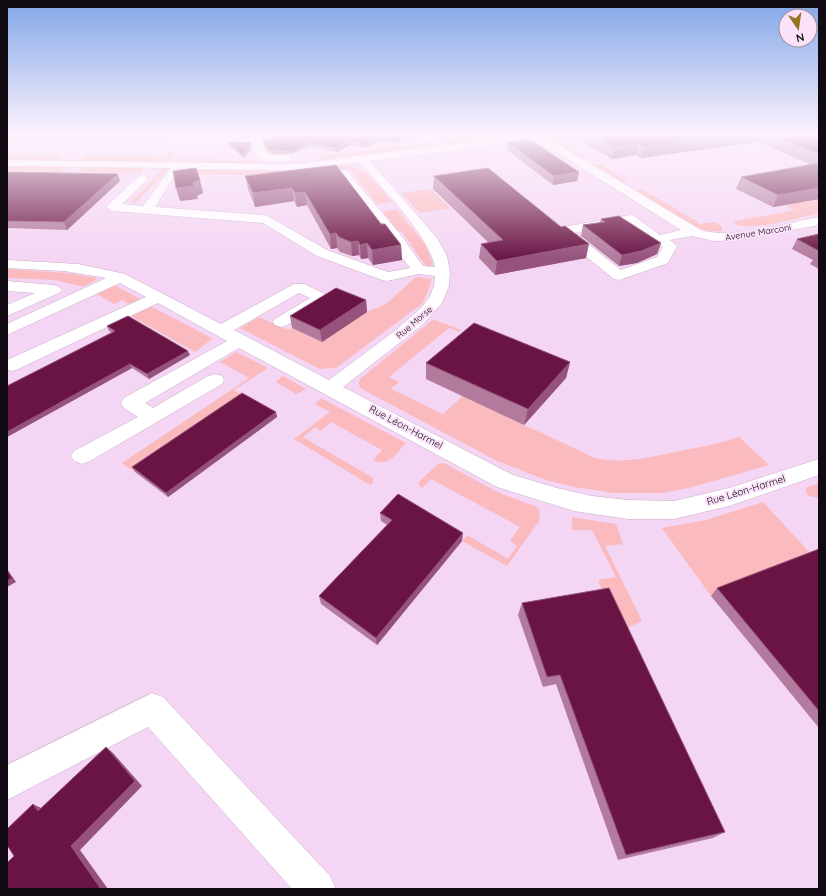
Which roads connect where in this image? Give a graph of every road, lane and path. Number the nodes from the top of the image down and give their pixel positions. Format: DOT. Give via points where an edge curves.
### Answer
graph roads {
  1 [pos="145,176"];
  2 [pos="345,176"];
  3 [pos="377,176"];
  4 [pos="602,176"];
  5 [pos="127,177"];
  6 [pos="304,177"];
  7 [pos="143,178"];
  8 [pos="168,178"];
  9 [pos="184,178"];
  10 [pos="291,178"];
  11 [pos="402,205"];
  12 [pos="372,209"];
  13 [pos="147,210"];
  14 [pos="819,221"];
  15 [pos="692,232"];
  16 [pos="658,239"];
  17 [pos="7,264"];
  18 [pos="419,270"];
  19 [pos="443,272"];
  20 [pos="120,277"];
  21 [pos="7,286"];
  22 [pos="159,297"];
  23 [pos="7,311"];
  24 [pos="281,322"];
  25 [pos="7,330"];
  26 [pos="222,330"];
  27 [pos="240,340"];
  28 [pos="12,365"];
  29 [pos="215,380"];
  30 [pos="331,388"];
  31 [pos="153,417"];
  32 [pos="82,456"];
  33 [pos="819,467"];
  34 [pos="7,783"];
  35 [pos="317,889"];
  1 -- 7 [label="street"];
  2 -- 12 [label="street"];
  3 -- 11 [label="street, Rue Morse"];
  4 -- 15 [label="street, Avenue Marconi"];
  5 -- 7 [label="street"];
  6 -- 10 [label="street"];
  7 -- 13 [label="street" via="112,207"];
  8 -- 9 [label="street"];
  8 -- 13 [label="street"];
  11 -- 12 [label="street"];
  11 -- 19 [label="street, Rue Morse" via="439,251"];
  12 -- 18 [label="street"];
  13 -- 18 [label="street" via="266,219 322,253 387,277"];
  14 -- 15 [label="street, Avenue Marconi" via="734,237 710,237"];
  15 -- 16 [label="street"];
  16 -- 16 [label="street" via="630,219 563,231 619,276 663,260 670,246"];
  17 -- 20 [label="street, Rue Léon-Harmel" via="89,268"];
  18 -- 19 [label="street"];
  19 -- 30 [label="street, Rue Morse" via="443,282 434,304 414,325"];
  20 -- 22 [label="street, Rue Léon-Harmel"];
  20 -- 25 [label="street"];
  21 -- 23 [label="street" via="54,290"];
  22 -- 26 [label="street, Rue Léon-Harmel"];
  22 -- 28 [label="street"];
  24 -- 26 [label="street" via="322,298 299,287"];
  26 -- 27 [label="street, Rue Léon-Harmel"];
  27 -- 30 [label="street, Rue Léon-Harmel"];
  27 -- 31 [label="street" via="131,402"];
  29 -- 31 [label="street"];
  30 -- 33 [label="street, Rue Léon-Harmel" via="505,481 551,497 593,506 673,510 730,497"];
  31 -- 32 [label="street"];
  34 -- 35 [label="street" via="152,708"];
}
